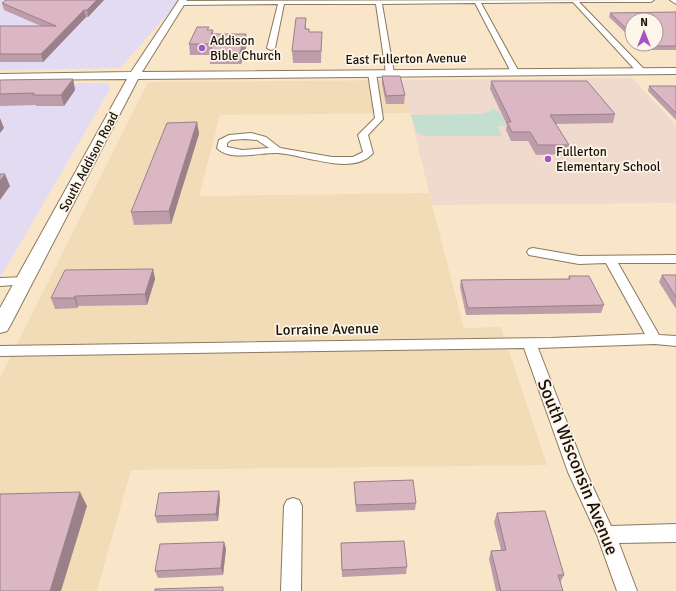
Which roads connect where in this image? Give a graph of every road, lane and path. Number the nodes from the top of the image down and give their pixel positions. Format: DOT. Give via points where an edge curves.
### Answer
graph roads {
  1 [pos="574,0"];
  2 [pos="651,0"];
  3 [pos="673,0"];
  4 [pos="282,1"];
  5 [pos="378,1"];
  6 [pos="476,1"];
  7 [pos="182,2"];
  8 [pos="676,2"];
  9 [pos="271,48"];
  10 [pos="641,71"];
  11 [pos="676,71"];
  12 [pos="515,72"];
  13 [pos="390,73"];
  14 [pos="372,74"];
  15 [pos="136,75"];
  16 [pos="0,77"];
  17 [pos="278,150"];
  18 [pos="532,252"];
  19 [pos="676,259"];
  20 [pos="610,260"];
  21 [pos="25,281"];
  22 [pos="0,282"];
  23 [pos="0,326"];
  24 [pos="655,339"];
  25 [pos="676,341"];
  26 [pos="529,343"];
  27 [pos="0,351"];
  28 [pos="293,506"];
  29 [pos="676,533"];
  30 [pos="606,535"];
  31 [pos="291,591"];
  32 [pos="627,591"];
  1 -- 2 [label="street"];
  1 -- 6 [label="street"];
  1 -- 10 [label="street"];
  3 -- 8 [label="street"];
  4 -- 5 [label="street"];
  4 -- 7 [label="street"];
  4 -- 9 [label="street"];
  5 -- 6 [label="street"];
  5 -- 13 [label="street"];
  6 -- 12 [label="street"];
  7 -- 15 [label="street, South Addison Road"];
  10 -- 11 [label="street, East Fullerton Avenue"];
  10 -- 12 [label="street, East Fullerton Avenue"];
  12 -- 13 [label="street, East Fullerton Avenue"];
  13 -- 14 [label="street, East Fullerton Avenue"];
  14 -- 15 [label="street, East Fullerton Avenue"];
  14 -- 17 [label="street" via="379,119 363,135 368,153 355,160 332,160"];
  15 -- 16 [label="street, East Fullerton Avenue"];
  15 -- 21 [label="street, South Addison Road"];
  17 -- 17 [label="street" via="228,151 222,148 222,142 229,138 257,136"];
  18 -- 20 [label="street" via="579,260"];
  19 -- 20 [label="street"];
  20 -- 24 [label="street"];
  21 -- 22 [label="street"];
  21 -- 23 [label="street, South Addison Road"];
  24 -- 25 [label="street, Lorraine Avenue"];
  24 -- 26 [label="street, Lorraine Avenue"];
  26 -- 27 [label="street, Lorraine Avenue"];
  26 -- 30 [label="street, South Wisconsin Avenue" via="577,472"];
  28 -- 31 [label="street"];
  29 -- 30 [label="street"];
  30 -- 32 [label="street, South Wisconsin Avenue"];
}
